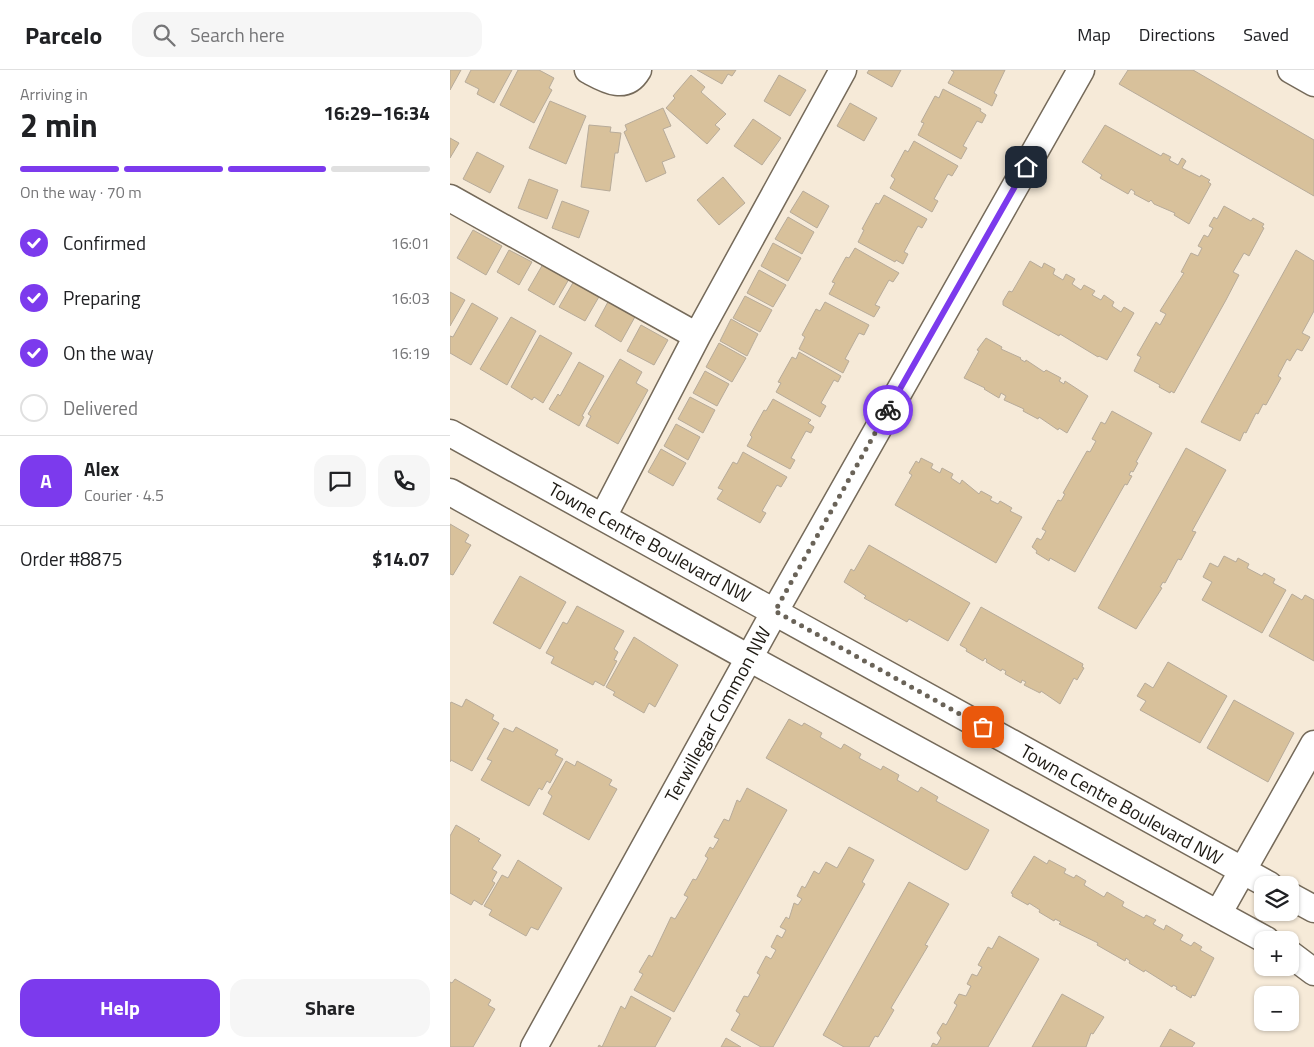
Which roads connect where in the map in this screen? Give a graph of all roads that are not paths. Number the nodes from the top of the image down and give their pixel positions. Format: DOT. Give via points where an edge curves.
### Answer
graph roads {
  1 [pos="588,70"];
  2 [pos="638,70"];
  3 [pos="843,70"];
  4 [pos="1081,70"];
  5 [pos="1291,70"];
  6 [pos="1314,83"];
  7 [pos="450,198"];
  8 [pos="697,336"];
  9 [pos="450,433"];
  10 [pos="450,492"];
  11 [pos="603,517"];
  12 [pos="775,611"];
  13 [pos="748,658"];
  14 [pos="1314,744"];
  15 [pos="1242,871"];
  16 [pos="1254,877"];
  17 [pos="1299,901"];
  18 [pos="1314,909"];
  19 [pos="1218,914"];
  20 [pos="1254,934"];
  21 [pos="1299,961"];
  22 [pos="1314,972"];
  23 [pos="534,1047"];
  1 -- 2 [label="street" via="610,82 624,81"];
  3 -- 8 [label="street"];
  4 -- 12 [label="street, Terwillegar Common NW"];
  5 -- 6 [label="street"];
  7 -- 8 [label="street"];
  8 -- 11 [label="street"];
  9 -- 11 [label="street, Towne Centre Boulevard NW"];
  10 -- 13 [label="street"];
  11 -- 12 [label="street, Towne Centre Boulevard NW"];
  12 -- 13 [label="street, Terwillegar Common NW"];
  12 -- 15 [label="street, Towne Centre Boulevard NW"];
  13 -- 19 [label="street"];
  13 -- 23 [label="street, Terwillegar Common NW"];
  14 -- 15 [label="street"];
  15 -- 16 [label="street, Towne Centre Boulevard NW"];
  15 -- 19 [label="street"];
  17 -- 18 [label="street"];
  19 -- 20 [label="street"];
  21 -- 22 [label="street"];
}
